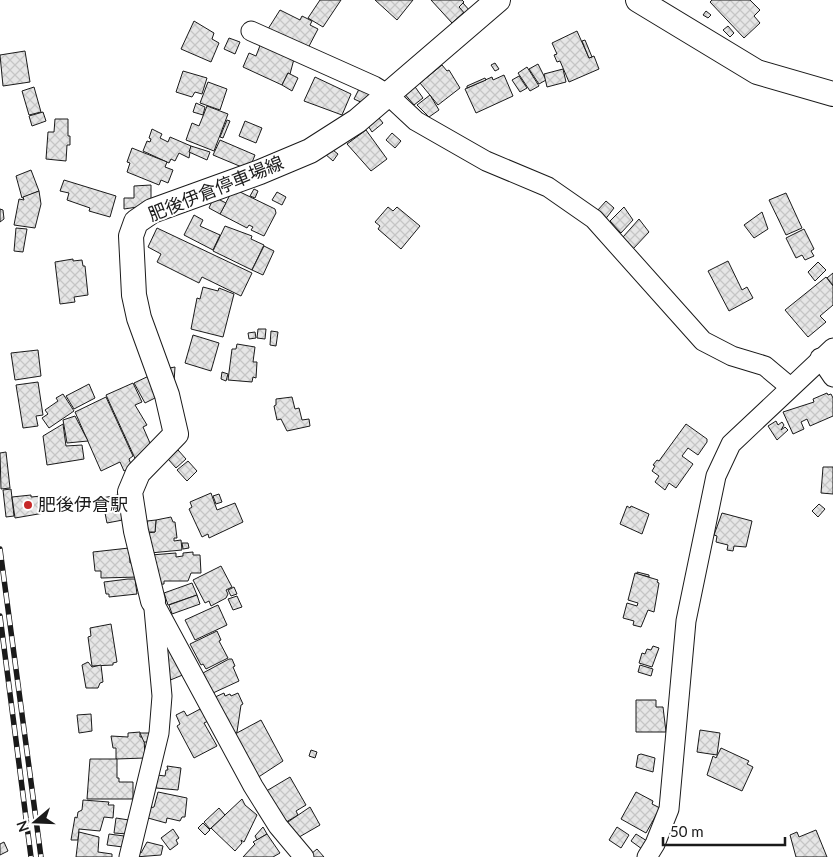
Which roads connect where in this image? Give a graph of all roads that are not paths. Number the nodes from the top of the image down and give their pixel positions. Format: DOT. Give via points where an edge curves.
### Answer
graph roads {
  1 [pos="498,0"];
  2 [pos="654,4"];
  3 [pos="251,31"];
  4 [pos="387,94"];
  5 [pos="833,94"];
  6 [pos="827,353"];
  7 [pos="833,377"];
  8 [pos="790,387"];
  9 [pos="153,601"];
  10 [pos="128,857"];
  11 [pos="304,857"];
  12 [pos="647,857"];
  1 -- 4 [label="main road, 肥後伊倉停車場線"];
  2 -- 5 [label="main road" via="757,72"];
  3 -- 4 [label="street"];
  4 -- 8 [label="street" via="416,121 486,162 548,186 594,219 702,341 732,356 765,366"];
  4 -- 9 [label="main road, 肥後伊倉停車場線" via="357,121 310,151 152,211 136,222 131,236 134,296 167,394 176,434 138,473 130,492"];
  6 -- 7 [label="street"];
  6 -- 8 [label="street"];
  8 -- 12 [label="street" via="731,444 716,476 686,621 669,808"];
  9 -- 10 [label="street" via="162,696 159,733"];
  9 -- 11 [label="street" via="253,786 278,826"];
}
